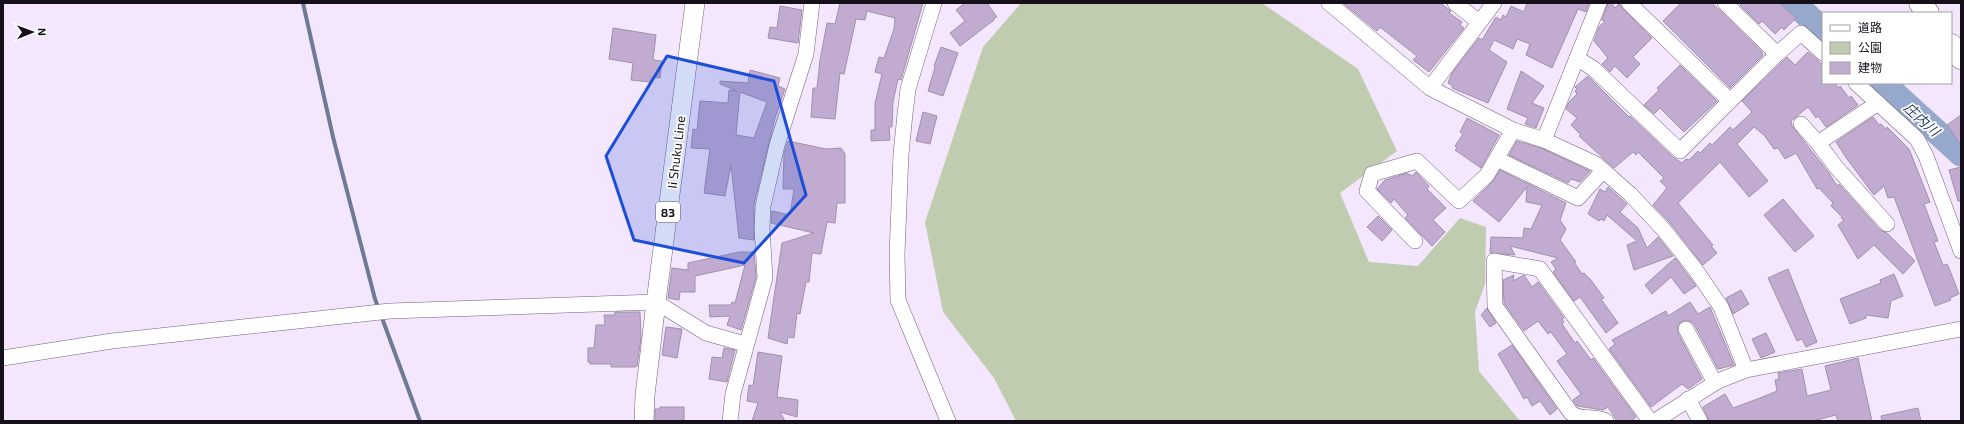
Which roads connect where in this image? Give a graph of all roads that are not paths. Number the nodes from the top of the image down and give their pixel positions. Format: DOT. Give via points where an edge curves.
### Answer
graph roads {
  1 [pos="695,3"];
  2 [pos="812,3"];
  3 [pos="934,3"];
  4 [pos="1329,3"];
  5 [pos="1455,3"];
  6 [pos="1494,3"];
  7 [pos="1600,3"];
  8 [pos="1629,3"];
  9 [pos="1725,3"];
  10 [pos="1920,3"];
  11 [pos="1927,12"];
  12 [pos="1479,22"];
  13 [pos="1952,46"];
  14 [pos="1822,52"];
  15 [pos="1777,54"];
  16 [pos="1577,58"];
  17 [pos="1961,58"];
  18 [pos="1857,84"];
  19 [pos="1430,88"];
  20 [pos="1730,101"];
  21 [pos="1878,103"];
  22 [pos="1801,124"];
  23 [pos="1513,130"];
  24 [pos="1544,140"];
  25 [pos="1818,143"];
  26 [pos="1497,159"];
  27 [pos="1603,171"];
  28 [pos="1888,224"];
  29 [pos="1415,241"];
  30 [pos="1961,251"];
  31 [pos="656,302"];
  32 [pos="1686,329"];
  33 [pos="1961,329"];
  34 [pos="746,344"];
  35 [pos="3,358"];
  36 [pos="1746,370"];
  37 [pos="1715,383"];
  38 [pos="1688,399"];
  39 [pos="644,421"];
  40 [pos="730,421"];
  41 [pos="948,421"];
  42 [pos="1606,421"];
  43 [pos="1650,421"];
  44 [pos="1655,421"];
  45 [pos="1700,421"];
  1 -- 31 [label="main road, Ii Shuku Line / 83"];
  2 -- 34 [label="street" via="806,54 777,145 763,206 765,278"];
  3 -- 41 [label="street" via="908,90 905,114 897,254 898,300"];
  4 -- 19 [label="street"];
  5 -- 12 [label="street"];
  6 -- 12 [label="street"];
  7 -- 16 [label="street"];
  8 -- 20 [label="street"];
  9 -- 15 [label="street"];
  10 -- 11 [label="highway"];
  12 -- 19 [label="street"];
  13 -- 17 [label="highway"];
  14 -- 15 [label="street" via="1801,33"];
  15 -- 20 [label="street"];
  16 -- 20 [label="street" via="1594,69 1680,151"];
  16 -- 24 [label="street"];
  18 -- 21 [label="street"];
  19 -- 23 [label="street"];
  21 -- 25 [label="street"];
  21 -- 30 [label="street" via="1917,139 1926,156"];
  22 -- 25 [label="street"];
  23 -- 24 [label="street"];
  23 -- 26 [label="street"];
  24 -- 27 [label="street" via="1596,164"];
  25 -- 28 [label="street" via="1836,168"];
  26 -- 27 [label="street" via="1578,198"];
  26 -- 29 [label="street" via="1487,175 1459,201 1417,161 1372,174 1367,191"];
  27 -- 36 [label="street" via="1630,194 1664,230 1695,269 1721,307"];
  31 -- 34 [label="street" via="706,333"];
  31 -- 35 [label="street" via="366,313 112,341"];
  31 -- 39 [label="main road, Ii Shuku Line / 83"];
  32 -- 37 [label="street"];
  33 -- 36 [label="street"];
  34 -- 40 [label="street" via="733,394"];
  36 -- 37 [label="street"];
  37 -- 38 [label="street"];
  38 -- 44 [label="street"];
  38 -- 45 [label="street"];
  42 -- 43 [label="street" via="1575,416 1571,413 1495,306 1494,262 1540,270"];
}
